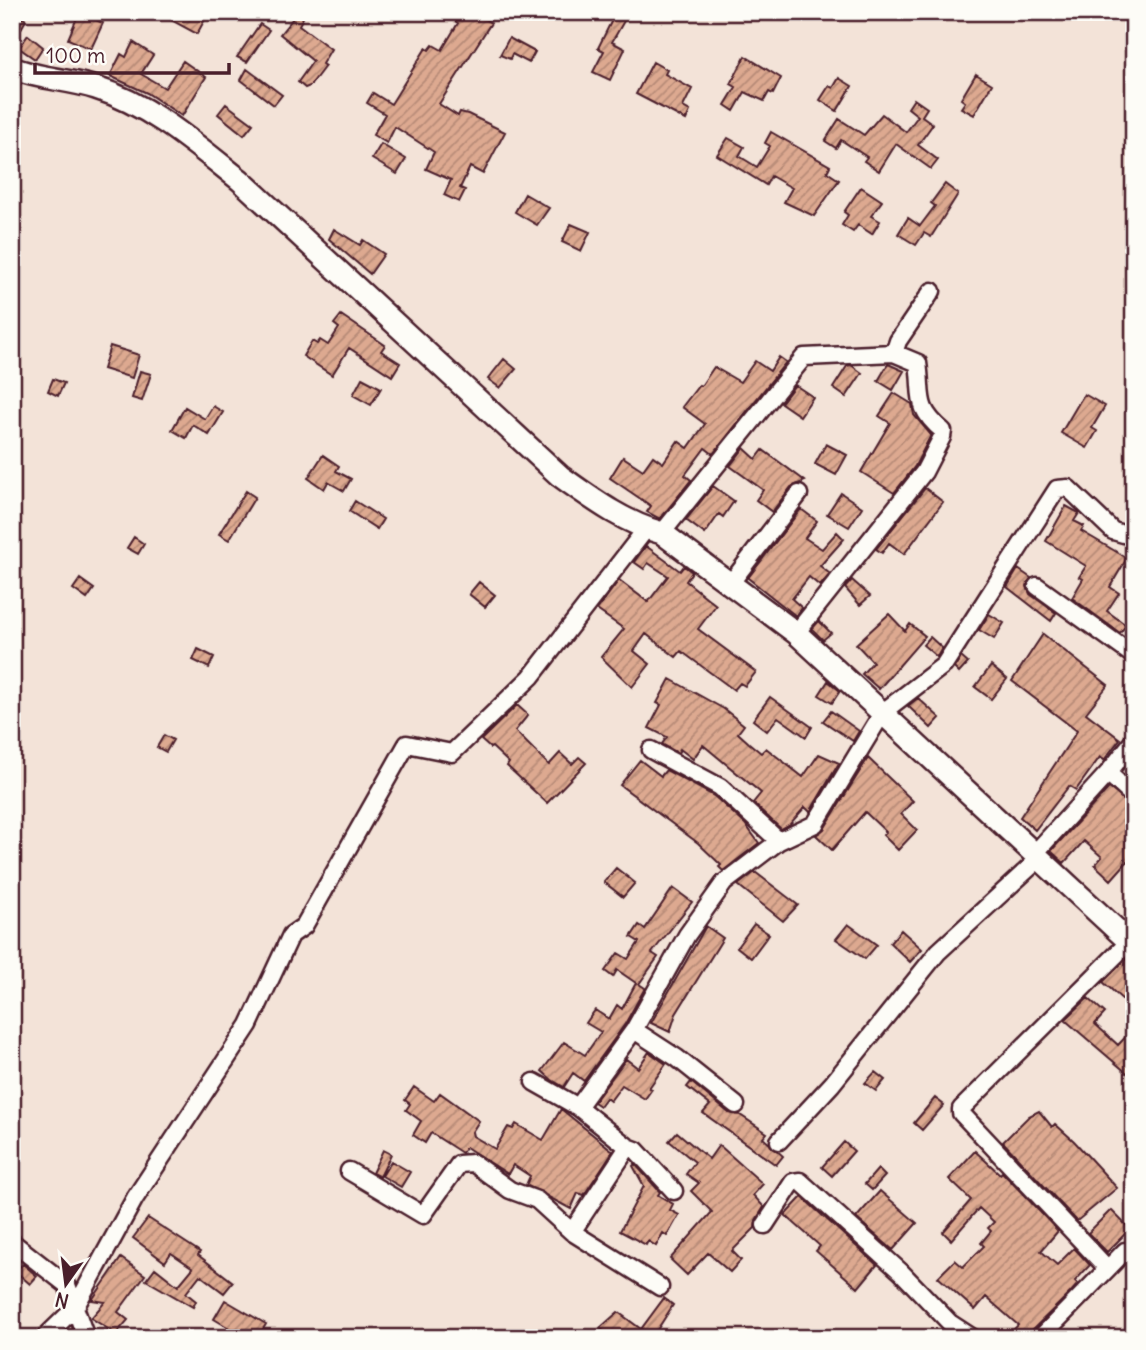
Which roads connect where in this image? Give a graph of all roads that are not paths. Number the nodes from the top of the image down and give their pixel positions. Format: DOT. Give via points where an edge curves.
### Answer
graph roads {
  1 [pos="12,68"];
  2 [pos="932,291"];
  3 [pos="894,353"];
  4 [pos="799,494"];
  5 [pos="1134,527"];
  6 [pos="654,531"];
  7 [pos="730,584"];
  8 [pos="1038,586"];
  9 [pos="796,633"];
  10 [pos="1134,656"];
  11 [pos="883,712"];
  12 [pos="1134,740"];
  13 [pos="651,750"];
  14 [pos="1108,774"];
  15 [pos="1134,797"];
  16 [pos="779,841"];
  17 [pos="1038,854"];
  18 [pos="1132,944"];
  19 [pos="634,1030"];
  20 [pos="534,1082"];
  21 [pos="736,1105"];
  22 [pos="578,1107"];
  23 [pos="779,1141"];
  24 [pos="628,1147"];
  25 [pos="349,1171"];
  26 [pos="674,1191"];
  27 [pos="765,1225"];
  28 [pos="572,1232"];
  29 [pos="12,1241"];
  30 [pos="1125,1251"];
  31 [pos="1107,1268"];
  32 [pos="660,1287"];
  33 [pos="75,1308"];
  34 [pos="44,1338"];
  35 [pos="86,1338"];
  36 [pos="973,1338"];
  37 [pos="1041,1338"];
  1 -- 6 [label="street" via="96,87 143,109 184,136 240,180 560,476 598,503"];
  2 -- 3 [label="street"];
  3 -- 6 [label="street" via="804,357"];
  3 -- 9 [label="street" via="918,363 922,407 943,431 942,437 924,472"];
  4 -- 7 [label="street"];
  5 -- 11 [label="street" via="1127,535 1113,531 1068,488 1057,489 944,665"];
  6 -- 7 [label="street"];
  6 -- 33 [label="street" via="531,677 452,753 407,744 304,926 291,935 249,1025 135,1198"];
  7 -- 9 [label="street"];
  8 -- 10 [label="street"];
  9 -- 11 [label="street"];
  11 -- 16 [label="street" via="815,824"];
  11 -- 17 [label="street"];
  12 -- 14 [label="street"];
  13 -- 16 [label="street" via="720,787"];
  14 -- 15 [label="street"];
  14 -- 17 [label="street"];
  16 -- 19 [label="street" via="724,883 687,935"];
  17 -- 18 [label="street"];
  17 -- 23 [label="street" via="938,952 832,1084"];
  18 -- 31 [label="street" via="961,1109"];
  19 -- 21 [label="street"];
  19 -- 22 [label="street"];
  20 -- 22 [label="street"];
  22 -- 24 [label="street"];
  24 -- 26 [label="street"];
  24 -- 28 [label="street"];
  25 -- 28 [label="street" via="423,1215 459,1164 473,1163 510,1190 537,1200"];
  27 -- 36 [label="street" via="793,1182 800,1181 950,1323"];
  28 -- 32 [label="street"];
  29 -- 33 [label="street" via="67,1284"];
  30 -- 31 [label="street"];
  31 -- 37 [label="street"];
  33 -- 34 [label="street"];
  33 -- 35 [label="street"];
}
